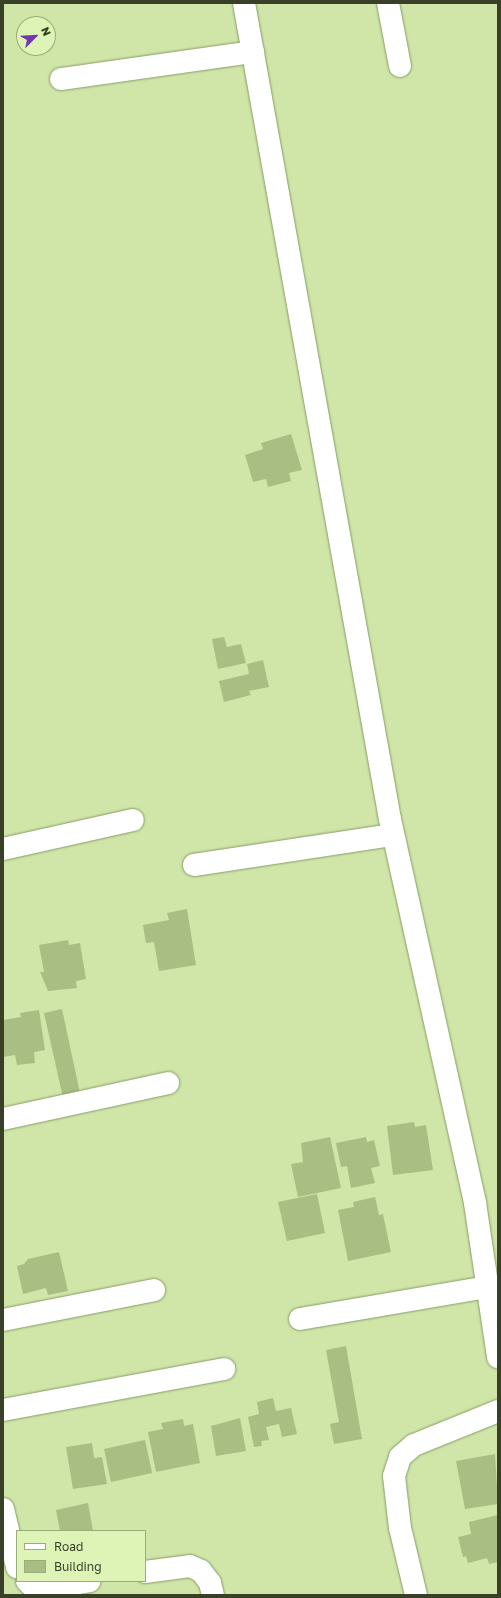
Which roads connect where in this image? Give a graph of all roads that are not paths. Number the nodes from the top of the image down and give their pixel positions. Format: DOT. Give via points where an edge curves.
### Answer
graph roads {
  1 [pos="244,3"];
  2 [pos="388,3"];
  3 [pos="253,52"];
  4 [pos="400,66"];
  5 [pos="61,79"];
  6 [pos="133,820"];
  7 [pos="394,835"];
  8 [pos="3,849"];
  9 [pos="194,865"];
  10 [pos="168,1083"];
  11 [pos="3,1119"];
  12 [pos="487,1287"];
  13 [pos="154,1290"];
  14 [pos="300,1318"];
  15 [pos="3,1320"];
  16 [pos="498,1357"];
  17 [pos="224,1369"];
  18 [pos="3,1410"];
  19 [pos="498,1411"];
  20 [pos="3,1509"];
  21 [pos="16,1563"];
  22 [pos="146,1572"];
  23 [pos="28,1582"];
  24 [pos="83,1582"];
  25 [pos="213,1595"];
  26 [pos="416,1595"];
  1 -- 3 [label="street"];
  2 -- 4 [label="street"];
  3 -- 5 [label="street"];
  3 -- 7 [label="street"];
  6 -- 8 [label="street"];
  7 -- 9 [label="street"];
  7 -- 12 [label="street" via="474,1203"];
  10 -- 11 [label="street"];
  12 -- 14 [label="street"];
  12 -- 16 [label="street"];
  13 -- 15 [label="street"];
  17 -- 18 [label="street"];
  19 -- 26 [label="street" via="414,1445 400,1457 394,1484 400,1528"];
  20 -- 21 [label="street"];
  22 -- 25 [label="street" via="190,1566 201,1571 210,1583"];
  23 -- 24 [label="street" via="34,1588 51,1588"];
}
